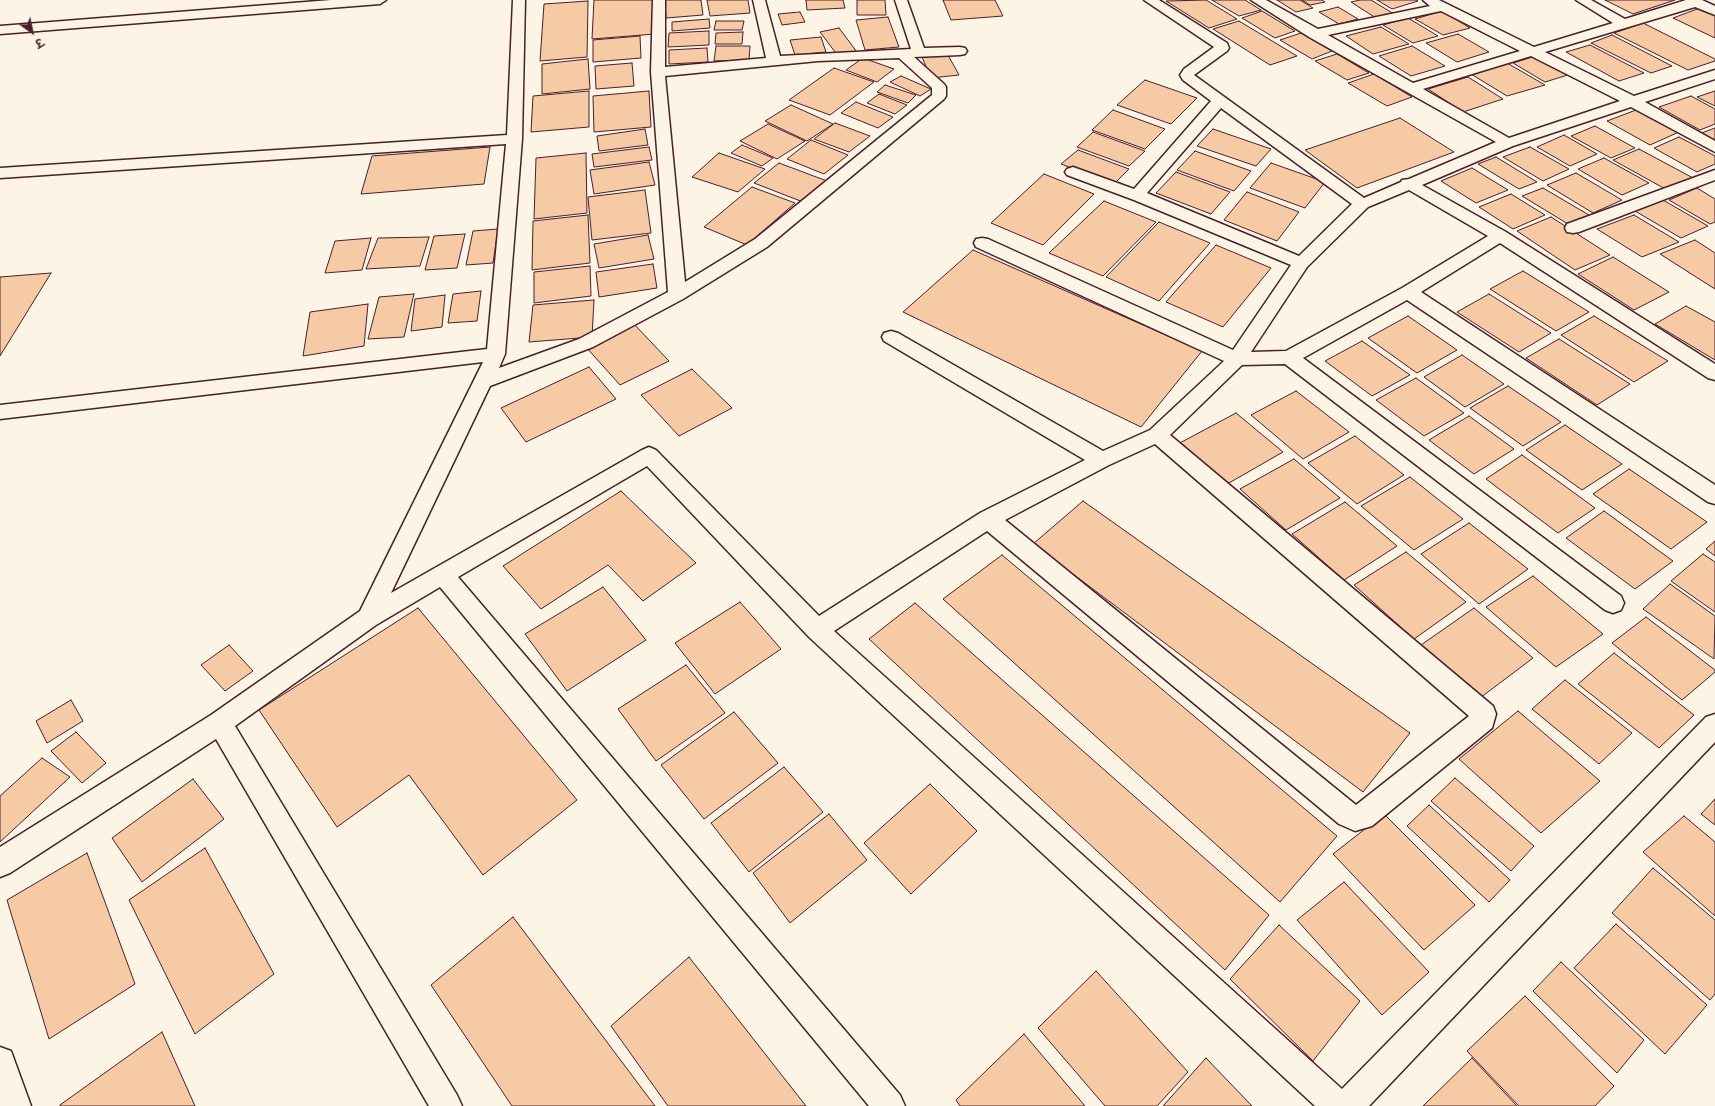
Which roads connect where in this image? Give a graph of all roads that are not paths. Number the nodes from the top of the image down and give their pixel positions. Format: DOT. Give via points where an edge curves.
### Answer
graph roads {
  1 [pos="380,0"];
  2 [pos="519,0"];
  3 [pos="660,0"];
  4 [pos="759,0"];
  5 [pos="901,0"];
  6 [pos="1150,0"];
  7 [pos="1257,0"];
  8 [pos="1429,0"];
  9 [pos="1582,0"];
  10 [pos="1695,1"];
  11 [pos="1442,7"];
  12 [pos="1715,11"];
  13 [pos="1624,24"];
  14 [pos="0,30"];
  15 [pos="1314,34"];
  16 [pos="960,51"];
  17 [pos="1531,51"];
  18 [pos="902,53"];
  19 [pos="919,53"];
  20 [pos="774,61"];
  21 [pos="658,72"];
  22 [pos="1715,74"];
  23 [pos="1411,88"];
  24 [pos="1220,100"];
  25 [pos="1632,101"];
  26 [pos="514,139"];
  27 [pos="1508,143"];
  28 [pos="1715,146"];
  29 [pos="1073,172"];
  30 [pos="0,173"];
  31 [pos="1715,175"];
  32 [pos="1408,183"];
  33 [pos="1139,196"];
  34 [pos="1362,204"];
  35 [pos="1573,228"];
  36 [pos="1500,236"];
  37 [pos="982,243"];
  38 [pos="1301,263"];
  39 [pos="1408,292"];
  40 [pos="677,295"];
  41 [pos="891,337"];
  42 [pos="496,354"];
  43 [pos="1289,357"];
  44 [pos="1237,359"];
  45 [pos="1715,373"];
  46 [pos="483,381"];
  47 [pos="0,412"];
  48 [pos="1157,435"];
  49 [pos="1102,460"];
  50 [pos="1715,496"];
  51 [pos="988,519"];
  52 [pos="443,575"];
  53 [pos="1613,603"];
  54 [pos="368,618"];
  55 [pos="817,630"];
  56 [pos="220,723"];
  57 [pos="1715,725"];
  58 [pos="0,863"];
  59 [pos="0,1062"];
  60 [pos="15,1106"];
  61 [pos="446,1106"];
  62 [pos="889,1106"];
  63 [pos="1338,1106"];
  64 [pos="1347,1106"];
  1 -- 14 [label="street"];
  2 -- 26 [label="street"];
  3 -- 21 [label="street"];
  4 -- 20 [label="street"];
  5 -- 19 [label="street"];
  6 -- 24 [label="street" via="1222,46 1187,74"];
  7 -- 15 [label="street"];
  8 -- 11 [label="street"];
  9 -- 13 [label="street"];
  10 -- 12 [label="street"];
  10 -- 13 [label="street"];
  11 -- 15 [label="street"];
  11 -- 17 [label="street"];
  13 -- 17 [label="street"];
  15 -- 23 [label="street"];
  16 -- 19 [label="street"];
  17 -- 23 [label="street"];
  17 -- 25 [label="street"];
  18 -- 19 [label="street"];
  18 -- 20 [label="street"];
  18 -- 40 [label="street" via="939,87 939,96 934,103 761,243"];
  20 -- 21 [label="street"];
  21 -- 40 [label="street"];
  22 -- 25 [label="street"];
  23 -- 27 [label="street"];
  24 -- 33 [label="street" via="1137,193"];
  24 -- 34 [label="street"];
  25 -- 27 [label="street"];
  25 -- 28 [label="street"];
  26 -- 30 [label="street"];
  26 -- 42 [label="street"];
  27 -- 32 [label="street"];
  29 -- 33 [label="street"];
  31 -- 35 [label="street"];
  32 -- 34 [label="street"];
  32 -- 36 [label="street"];
  33 -- 38 [label="street"];
  34 -- 38 [label="street"];
  36 -- 39 [label="street"];
  36 -- 45 [label="street"];
  37 -- 44 [label="street"];
  38 -- 44 [label="street"];
  39 -- 43 [label="street"];
  39 -- 50 [label="street"];
  40 -- 46 [label="street" via="586,342"];
  41 -- 49 [label="street"];
  42 -- 46 [label="street"];
  42 -- 47 [label="street"];
  43 -- 44 [label="street"];
  43 -- 53 [label="street"];
  44 -- 48 [label="street"];
  46 -- 54 [label="street"];
  48 -- 49 [label="street"];
  48 -- 51 [label="street" via="1484,714 1483,720 1363,817 1348,815"];
  49 -- 51 [label="street"];
  51 -- 55 [label="street"];
  52 -- 54 [label="street"];
  52 -- 55 [label="street" via="649,455"];
  52 -- 62 [label="street"];
  54 -- 56 [label="street"];
  55 -- 63 [label="street"];
  56 -- 58 [label="street"];
  56 -- 61 [label="street"];
  57 -- 64 [label="street"];
  59 -- 60 [label="street"];
}
